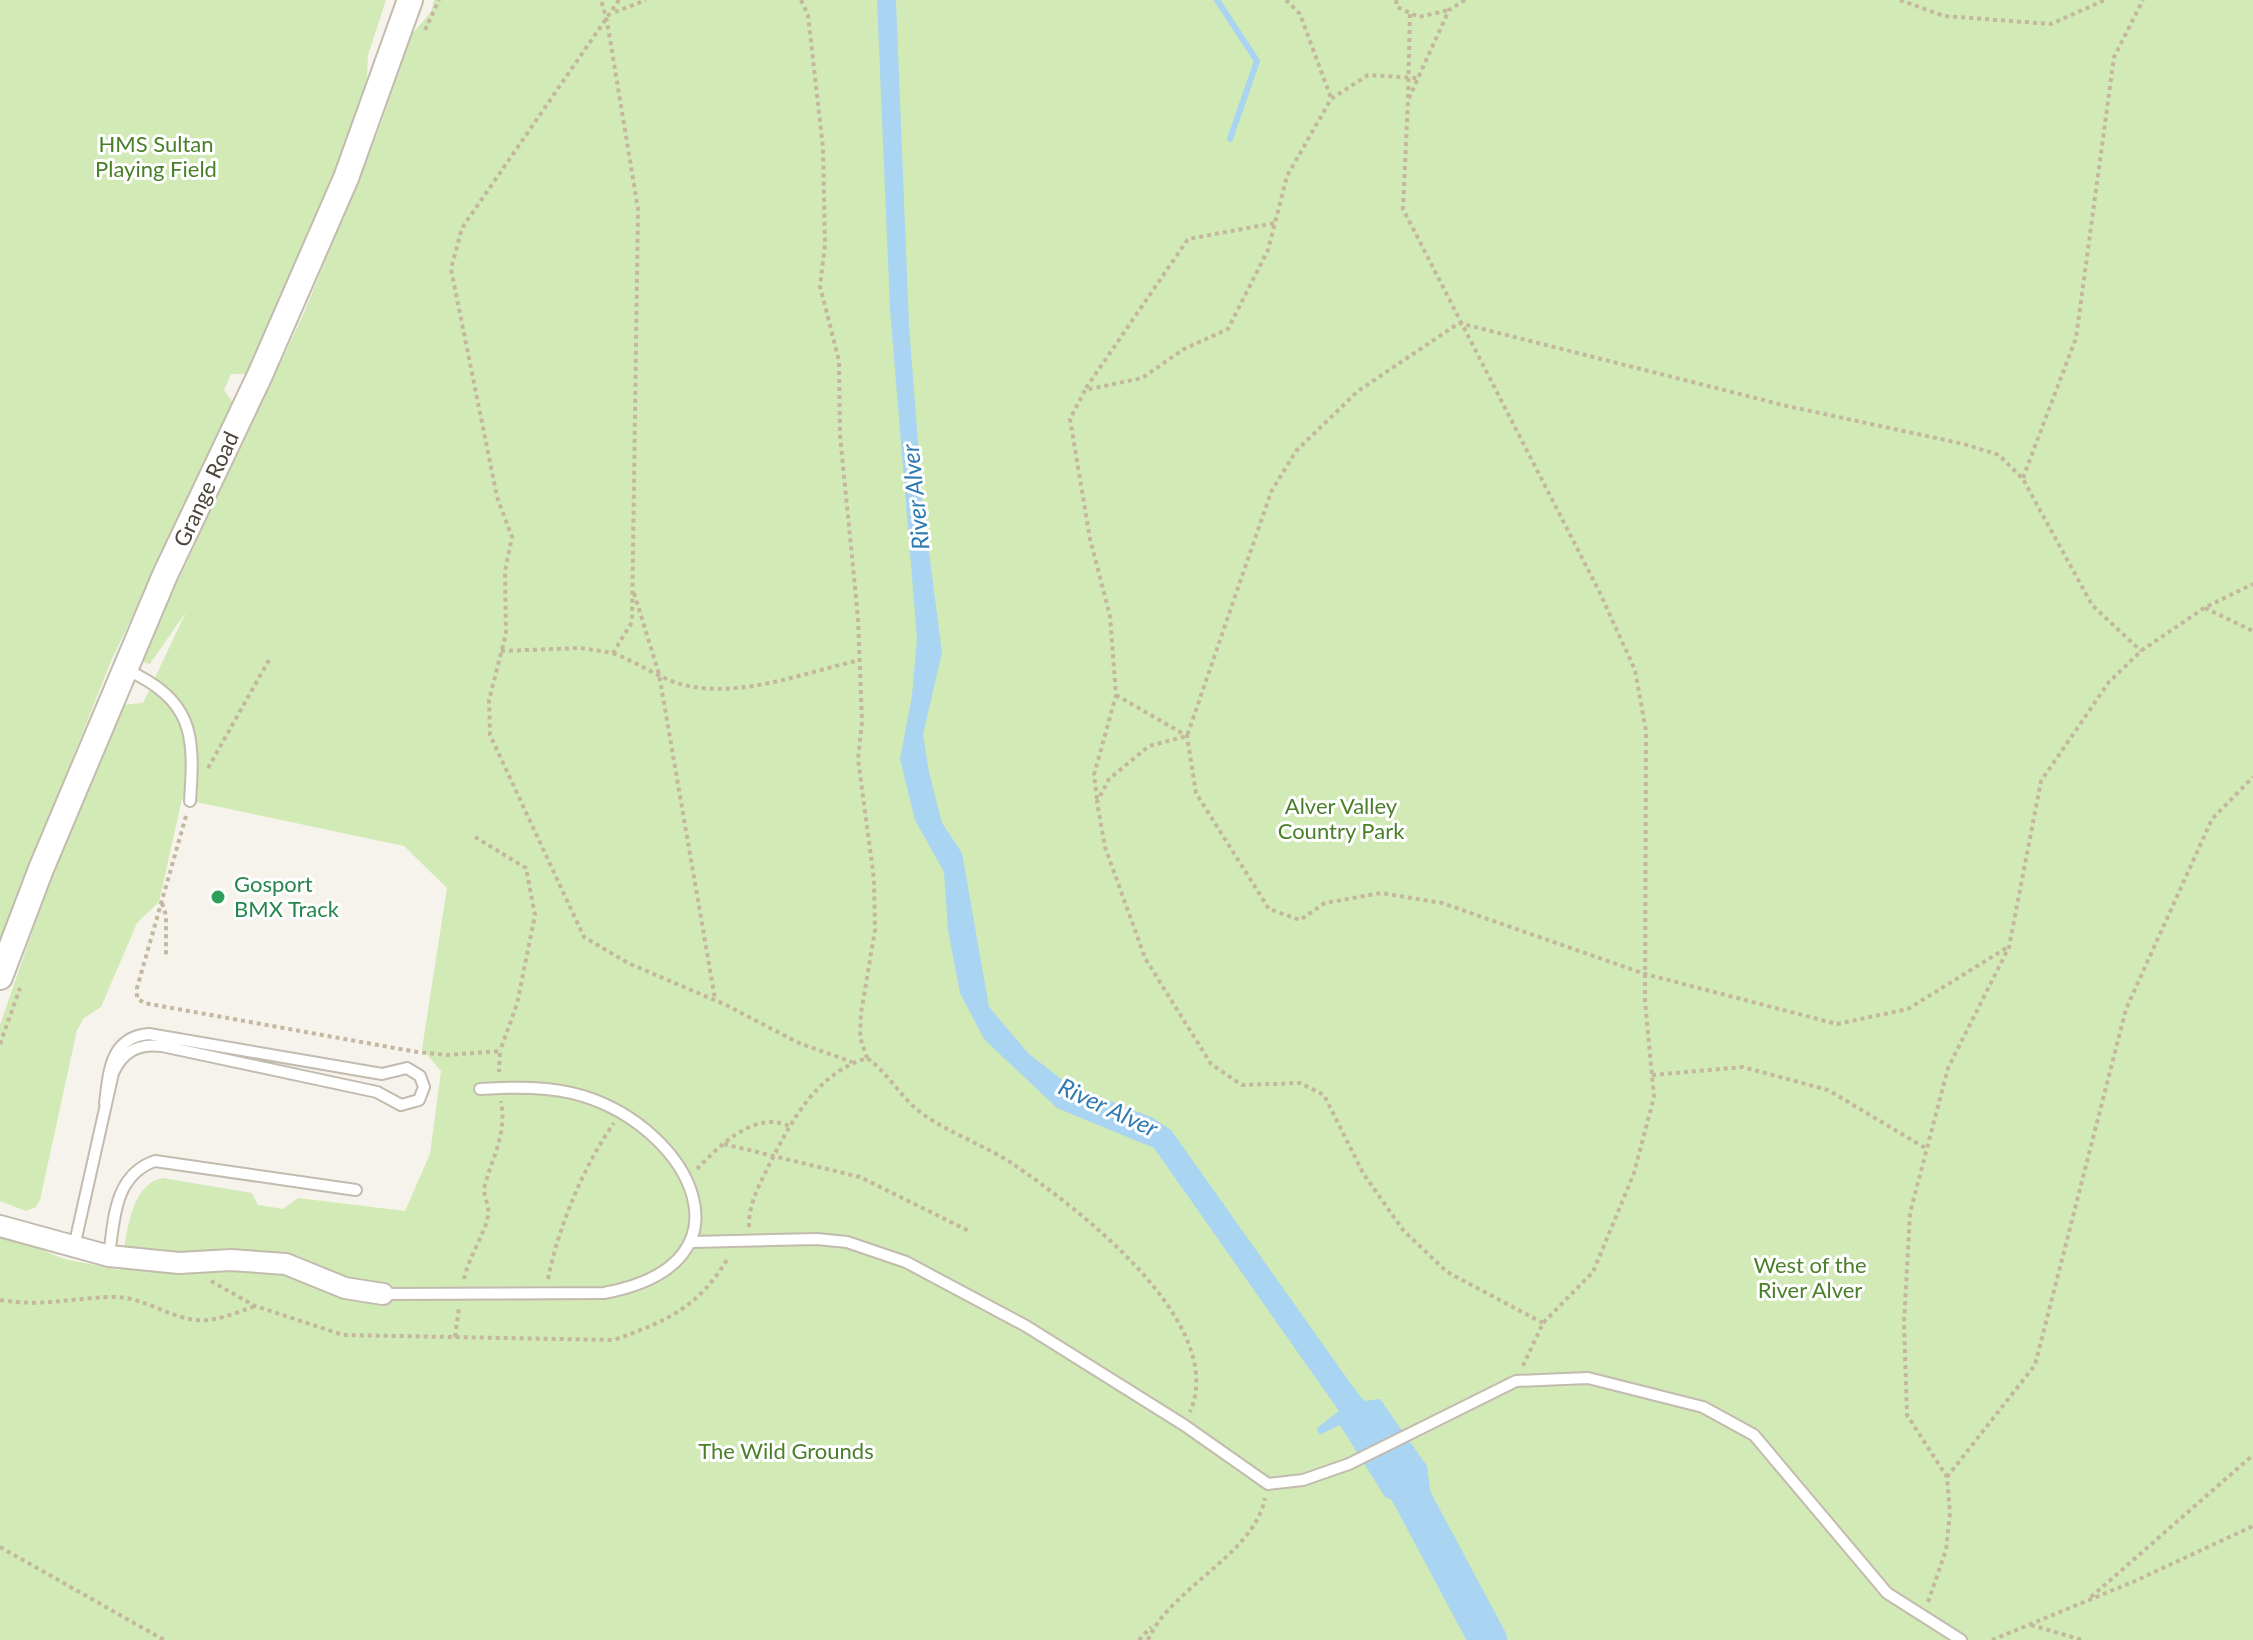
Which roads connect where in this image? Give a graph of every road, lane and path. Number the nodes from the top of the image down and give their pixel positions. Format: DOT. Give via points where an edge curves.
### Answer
graph roads {
  1 [pos="410,0"];
  2 [pos="601,0"];
  3 [pos="619,0"];
  4 [pos="646,0"];
  5 [pos="801,0"];
  6 [pos="1286,0"];
  7 [pos="1396,0"];
  8 [pos="1465,0"];
  9 [pos="1900,0"];
  10 [pos="2105,0"];
  11 [pos="2143,0"];
  12 [pos="1449,10"];
  13 [pos="614,13"];
  14 [pos="1410,13"];
  15 [pos="607,21"];
  16 [pos="1408,78"];
  17 [pos="1418,78"];
  18 [pos="1331,99"];
  19 [pos="1408,100"];
  20 [pos="1275,223"];
  21 [pos="1459,323"];
  22 [pos="1085,390"];
  23 [pos="2023,479"];
  24 [pos="2253,584"];
  25 [pos="632,587"];
  26 [pos="2204,608"];
  27 [pos="2253,631"];
  28 [pos="501,651"];
  29 [pos="2141,651"];
  30 [pos="613,653"];
  31 [pos="269,660"];
  32 [pos="860,660"];
  33 [pos="125,669"];
  34 [pos="659,674"];
  35 [pos="1116,695"];
  36 [pos="1187,736"];
  37 [pos="2253,777"];
  38 [pos="190,801"];
  39 [pos="1097,802"];
  40 [pos="475,837"];
  41 [pos="162,901"];
  42 [pos="2009,947"];
  43 [pos="166,955"];
  44 [pos="1645,974"];
  45 [pos="0,977"];
  46 [pos="715,1000"];
  47 [pos="500,1051"];
  48 [pos="867,1058"];
  49 [pos="852,1062"];
  50 [pos="1652,1075"];
  51 [pos="499,1088"];
  52 [pos="480,1089"];
  53 [pos="105,1103"];
  54 [pos="620,1114"];
  55 [pos="789,1126"];
  56 [pos="724,1144"];
  57 [pos="1927,1149"];
  58 [pos="775,1154"];
  59 [pos="686,1180"];
  60 [pos="356,1190"];
  61 [pos="0,1226"];
  62 [pos="971,1232"];
  63 [pos="751,1239"];
  64 [pos="692,1242"];
  65 [pos="738,1242"];
  66 [pos="74,1247"];
  67 [pos="109,1256"];
  68 [pos="179,1263"];
  69 [pos="461,1293"];
  70 [pos="546,1293"];
  71 [pos="383,1294"];
  72 [pos="0,1301"];
  73 [pos="255,1306"];
  74 [pos="1543,1323"];
  75 [pos="455,1337"];
  76 [pos="1516,1381"];
  77 [pos="1184,1425"];
  78 [pos="2253,1455"];
  79 [pos="1947,1477"];
  80 [pos="1268,1484"];
  81 [pos="2253,1526"];
  82 [pos="0,1547"];
  83 [pos="2087,1601"];
  84 [pos="1923,1618"];
  85 [pos="1155,1622"];
  86 [pos="2029,1625"];
  87 [pos="164,1640"];
  88 [pos="1139,1640"];
  89 [pos="1148,1640"];
  90 [pos="1961,1640"];
  91 [pos="1992,1640"];
  92 [pos="2082,1640"];
  1 -- 33 [label="street, Grange Road" via="346,178"];
  2 -- 15 [label="path"];
  3 -- 13 [label="path"];
  4 -- 13 [label="path"];
  5 -- 32 [label="path" via="808,15 823,148 825,245 820,286 839,361 840,435"];
  6 -- 18 [label="path" via="1300,14"];
  7 -- 14 [label="path" via="1397,7"];
  8 -- 12 [label="path"];
  9 -- 10 [label="path" via="1944,16 2051,24"];
  11 -- 23 [label="path" via="2114,57 2076,338"];
  12 -- 14 [label="path" via="1419,17"];
  12 -- 17 [label="path"];
  13 -- 15 [label="path"];
  14 -- 16 [label="path"];
  15 -- 25 [label="path" via="638,209"];
  15 -- 28 [label="path" via="462,228 451,269 497,497 512,537"];
  16 -- 17 [label="path"];
  16 -- 18 [label="path" via="1368,75"];
  16 -- 19 [label="path"];
  17 -- 19 [label="path"];
  18 -- 20 [label="path" via="1287,176"];
  19 -- 21 [label="path" via="1403,209"];
  20 -- 22 [label="path" via="1188,239"];
  20 -- 22 [label="path" via="1268,250 1228,329 1184,349 1142,378"];
  21 -- 23 [label="path" via="1787,406 1964,444 1999,455"];
  21 -- 36 [label="path" via="1358,391 1296,451 1271,492"];
  21 -- 44 [label="path" via="1635,670 1646,731"];
  22 -- 35 [label="path" via="1070,419 1090,539 1110,616"];
  23 -- 29 [label="path" via="2092,605"];
  24 -- 26 [label="path"];
  25 -- 30 [label="path" via="632,622"];
  25 -- 34 [label="path"];
  26 -- 27 [label="path"];
  26 -- 29 [label="path"];
  28 -- 30 [label="path" via="580,648"];
  28 -- 46 [label="path" via="489,700 490,735 584,937 628,963"];
  29 -- 42 [label="path" via="2109,682 2041,781"];
  30 -- 34 [label="path"];
  31 -- 38 [label="path"];
  32 -- 34 [label="path" via="741,687 698,686"];
  32 -- 48 [label="path" via="858,759 874,879 875,930 861,1013 860,1037"];
  33 -- 38 [label="lane" via="152,681 181,712 194,751"];
  33 -- 45 [label="street, Grange Road"];
  34 -- 46 [label="path"];
  35 -- 36 [label="path"];
  35 -- 39 [label="path" via="1094,775"];
  36 -- 39 [label="path" via="1149,746 1109,779"];
  36 -- 44 [label="path" via="1196,793 1269,909 1300,920 1325,903 1381,893 1442,903"];
  37 -- 79 [label="path" via="2212,819 2126,1009 2035,1365"];
  38 -- 41 [label="path"];
  39 -- 74 [label="path" via="1105,847 1145,958 1211,1064 1242,1085 1300,1083 1324,1095 1363,1173 1403,1230 1447,1272"];
  40 -- 47 [label="path" via="526,868 535,915 517,1004"];
  41 -- 43 [label="path"];
  41 -- 47 [label="path" via="137,988 137,998 144,1003 417,1052"];
  42 -- 44 [label="path" via="1908,1009 1837,1024"];
  42 -- 57 [label="path" via="1948,1068"];
  44 -- 50 [label="path"];
  46 -- 49 [label="path" via="799,1043"];
  47 -- 51 [label="path"];
  48 -- 49 [label="path"];
  48 -- 77 [label="path" via="910,1105 1011,1163 1102,1232 1166,1299 1180,1323 1193,1367 1195,1399"];
  49 -- 55 [label="path" via="806,1100"];
  50 -- 57 [label="path" via="1743,1067 1828,1090"];
  50 -- 74 [label="path" via="1654,1097 1634,1173 1593,1272"];
  51 -- 52 [label="lane"];
  51 -- 54 [label="lane" via="585,1096"];
  51 -- 69 [label="path" via="505,1120 484,1188 489,1215 468,1261"];
  53 -- 53 [label="lane" via="111,1059 129,1041 149,1034 382,1074 410,1069 424,1087 419,1100 401,1105 377,1092 146,1045 119,1061"];
  53 -- 66 [label="lane"];
  54 -- 59 [label="lane" via="652,1136"];
  54 -- 70 [label="path" via="591,1156 555,1244"];
  55 -- 56 [label="path" via="778,1121 753,1125"];
  55 -- 58 [label="path"];
  56 -- 58 [label="path"];
  56 -- 59 [label="path"];
  57 -- 79 [label="path" via="1910,1213 1904,1323 1907,1415"];
  58 -- 62 [label="path" via="860,1177"];
  58 -- 63 [label="path" via="749,1212"];
  59 -- 64 [label="lane" via="697,1225"];
  60 -- 67 [label="lane" via="155,1161 120,1192"];
  61 -- 66 [label="street"];
  63 -- 65 [label="lane"];
  63 -- 77 [label="lane" via="847,1242 906,1262 1026,1326"];
  64 -- 65 [label="lane"];
  64 -- 70 [label="lane" via="660,1273 632,1288"];
  65 -- 75 [label="path" via="710,1288 655,1326 614,1340"];
  66 -- 67 [label="street"];
  67 -- 68 [label="street"];
  68 -- 71 [label="street" via="286,1264 345,1288"];
  68 -- 73 [label="path"];
  69 -- 70 [label="lane"];
  69 -- 71 [label="lane"];
  69 -- 75 [label="path"];
  72 -- 73 [label="path" via="38,1306 127,1298 193,1320 225,1317"];
  73 -- 75 [label="path" via="343,1335"];
  74 -- 76 [label="path"];
  76 -- 80 [label="lane" via="1349,1464 1303,1480"];
  76 -- 84 [label="lane" via="1588,1378 1703,1407 1754,1435 1887,1593"];
  77 -- 80 [label="lane"];
  78 -- 83 [label="path"];
  79 -- 84 [label="path" via="1946,1550"];
  80 -- 85 [label="path" via="1262,1513"];
  81 -- 83 [label="path"];
  82 -- 87 [label="path"];
  83 -- 86 [label="path"];
  84 -- 90 [label="lane"];
  85 -- 88 [label="path"];
  85 -- 89 [label="path"];
  86 -- 91 [label="path"];
  86 -- 92 [label="path"];
}
